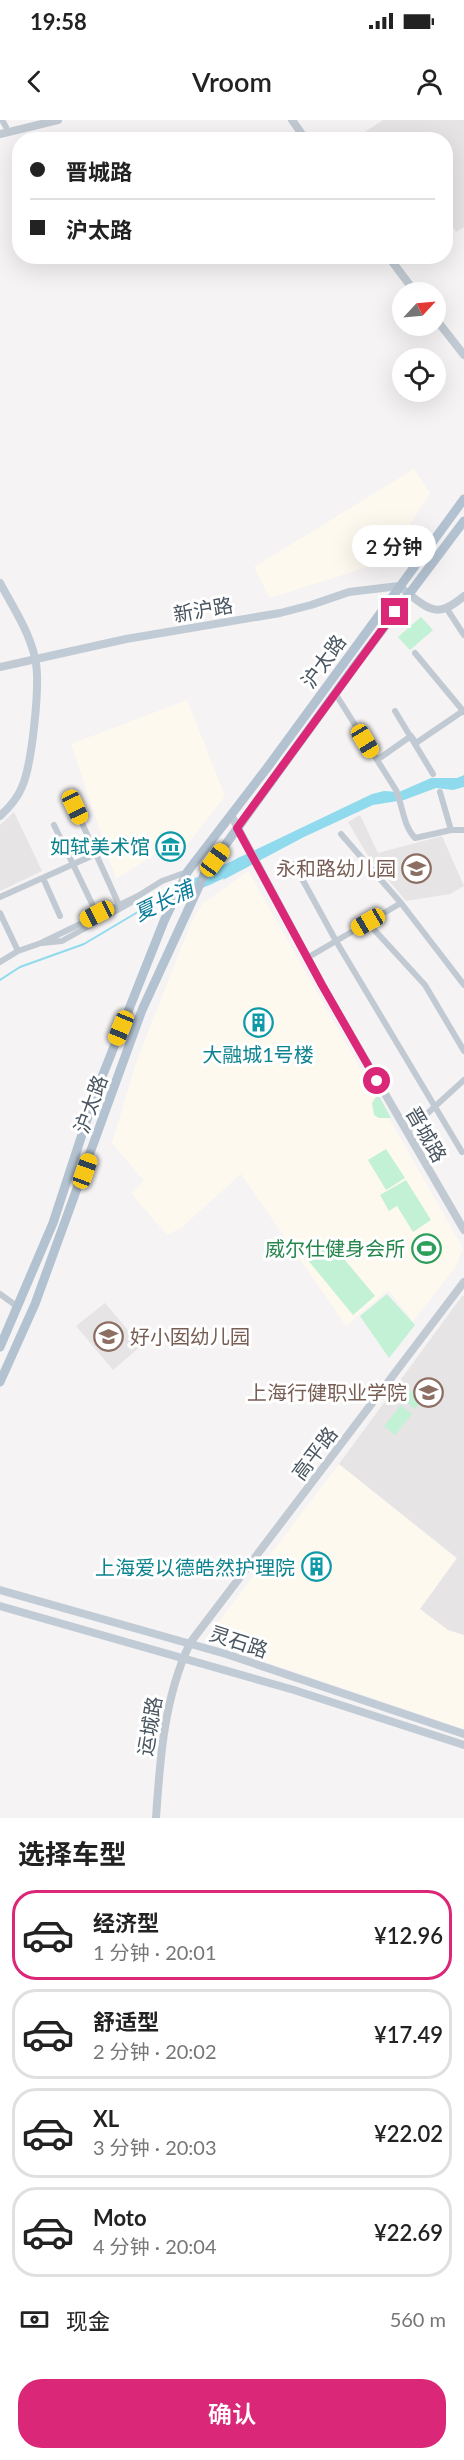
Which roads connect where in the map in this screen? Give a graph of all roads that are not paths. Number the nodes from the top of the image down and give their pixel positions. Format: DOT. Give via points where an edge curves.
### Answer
graph roads {
  1 [pos="58,120"];
  2 [pos="0,134"];
  3 [pos="394,264"];
  4 [pos="408,282"];
  5 [pos="446,332"];
  6 [pos="464,356"];
  7 [pos="464,500"];
  8 [pos="464,521"];
  9 [pos="0,583"];
  10 [pos="399,586"];
  11 [pos="409,594"];
  12 [pos="464,596"];
  13 [pos="447,609"];
  14 [pos="464,635"];
  15 [pos="415,653"];
  16 [pos="36,659"];
  17 [pos="0,667"];
  18 [pos="336,693"];
  19 [pos="395,711"];
  20 [pos="463,712"];
  21 [pos="411,736"];
  22 [pos="416,743"];
  23 [pos="377,760"];
  24 [pos="433,774"];
  25 [pos="440,792"];
  26 [pos="72,801"];
  27 [pos="231,815"];
  28 [pos="0,816"];
  29 [pos="54,825"];
  30 [pos="237,828"];
  31 [pos="451,830"];
  32 [pos="464,830"];
  33 [pos="341,834"];
  34 [pos="96,854"];
  35 [pos="73,864"];
  36 [pos="294,864"];
  37 [pos="188,871"];
  38 [pos="43,878"];
  39 [pos="138,896"];
  40 [pos="0,897"];
  41 [pos="401,903"];
  42 [pos="119,905"];
  43 [pos="0,913"];
  44 [pos="97,914"];
  45 [pos="60,916"];
  46 [pos="368,922"];
  47 [pos="336,941"];
  48 [pos="41,943"];
  49 [pos="18,951"];
  50 [pos="308,958"];
  51 [pos="0,962"];
  52 [pos="464,985"];
  53 [pos="464,1051"];
  54 [pos="464,1080"];
  55 [pos="435,1107"];
  56 [pos="407,1132"];
  57 [pos="462,1152"];
  58 [pos="464,1230"];
  59 [pos="464,1282"];
  60 [pos="0,1294"];
  61 [pos="18,1307"];
  62 [pos="0,1347"];
  63 [pos="0,1382"];
  64 [pos="0,1590"];
  65 [pos="0,1606"];
  66 [pos="189,1643"];
  67 [pos="183,1658"];
  68 [pos="464,1734"];
  69 [pos="464,1744"];
  70 [pos="156,1818"];
  1 -- 2 [label="street"];
  3 -- 4 [label="street"];
  5 -- 6 [label="street"];
  7 -- 10 [label="main road, 沪太路"];
  8 -- 11 [label="main road, 沪太路"];
  9 -- 16 [label="main road" via="30,639"];
  10 -- 11 [label="main road"];
  10 -- 16 [label="main road, 新沪路" via="349,592 280,613"];
  10 -- 27 [label="main road, 沪太路"];
  11 -- 13 [label="street" via="429,609"];
  11 -- 18 [label="main road, 沪太路"];
  12 -- 13 [label="street"];
  13 -- 14 [label="street"];
  15 -- 20 [label="street"];
  16 -- 17 [label="street, 新沪路"];
  16 -- 28 [label="main road" via="38,679 29,765 13,804"];
  18 -- 23 [label="street"];
  18 -- 30 [label="main road, 沪太路"];
  19 -- 21 [label="street"];
  20 -- 22 [label="street"];
  21 -- 22 [label="street"];
  21 -- 23 [label="street"];
  22 -- 24 [label="street"];
  23 -- 31 [label="street" via="396,790 407,829 415,838"];
  25 -- 31 [label="street"];
  26 -- 34 [label="street"];
  27 -- 30 [label="street"];
  27 -- 37 [label="main road, 沪太路"];
  29 -- 35 [label="street"];
  30 -- 50 [label="street, 晋城路"];
  30 -- 63 [label="main road, 沪太路" via="205,873 142,1010 35,1304"];
  31 -- 32 [label="street"];
  33 -- 41 [label="street"];
  34 -- 35 [label="street"];
  34 -- 42 [label="street"];
  35 -- 38 [label="street"];
  35 -- 44 [label="street"];
  36 -- 47 [label="street"];
  37 -- 39 [label="street"];
  37 -- 61 [label="main road, 沪太路" via="96,1092 53,1223"];
  38 -- 40 [label="street"];
  38 -- 45 [label="street"];
  39 -- 42 [label="street"];
  39 -- 48 [label="street" via="109,917 62,941"];
  41 -- 46 [label="street"];
  41 -- 52 [label="street"];
  42 -- 44 [label="street"];
  43 -- 49 [label="street"];
  44 -- 48 [label="street"];
  46 -- 47 [label="street"];
  46 -- 53 [label="street" via="424,985"];
  47 -- 50 [label="street"];
  47 -- 55 [label="street"];
  48 -- 49 [label="street"];
  49 -- 51 [label="street"];
  50 -- 56 [label="street, 晋城路"];
  54 -- 55 [label="street"];
  55 -- 56 [label="street"];
  55 -- 57 [label="street"];
  56 -- 58 [label="street, 晋城路"];
  59 -- 66 [label="street, 高平路"];
  60 -- 61 [label="street"];
  61 -- 62 [label="main road, 沪太路"];
  64 -- 66 [label="main road, 灵石路"];
  65 -- 67 [label="main road, 灵石路"];
  66 -- 67 [label="street, 运城路"];
  66 -- 68 [label="main road, 灵石路"];
  67 -- 69 [label="main road, 灵石路"];
  67 -- 70 [label="street, 运城路" via="160,1747"];
}
